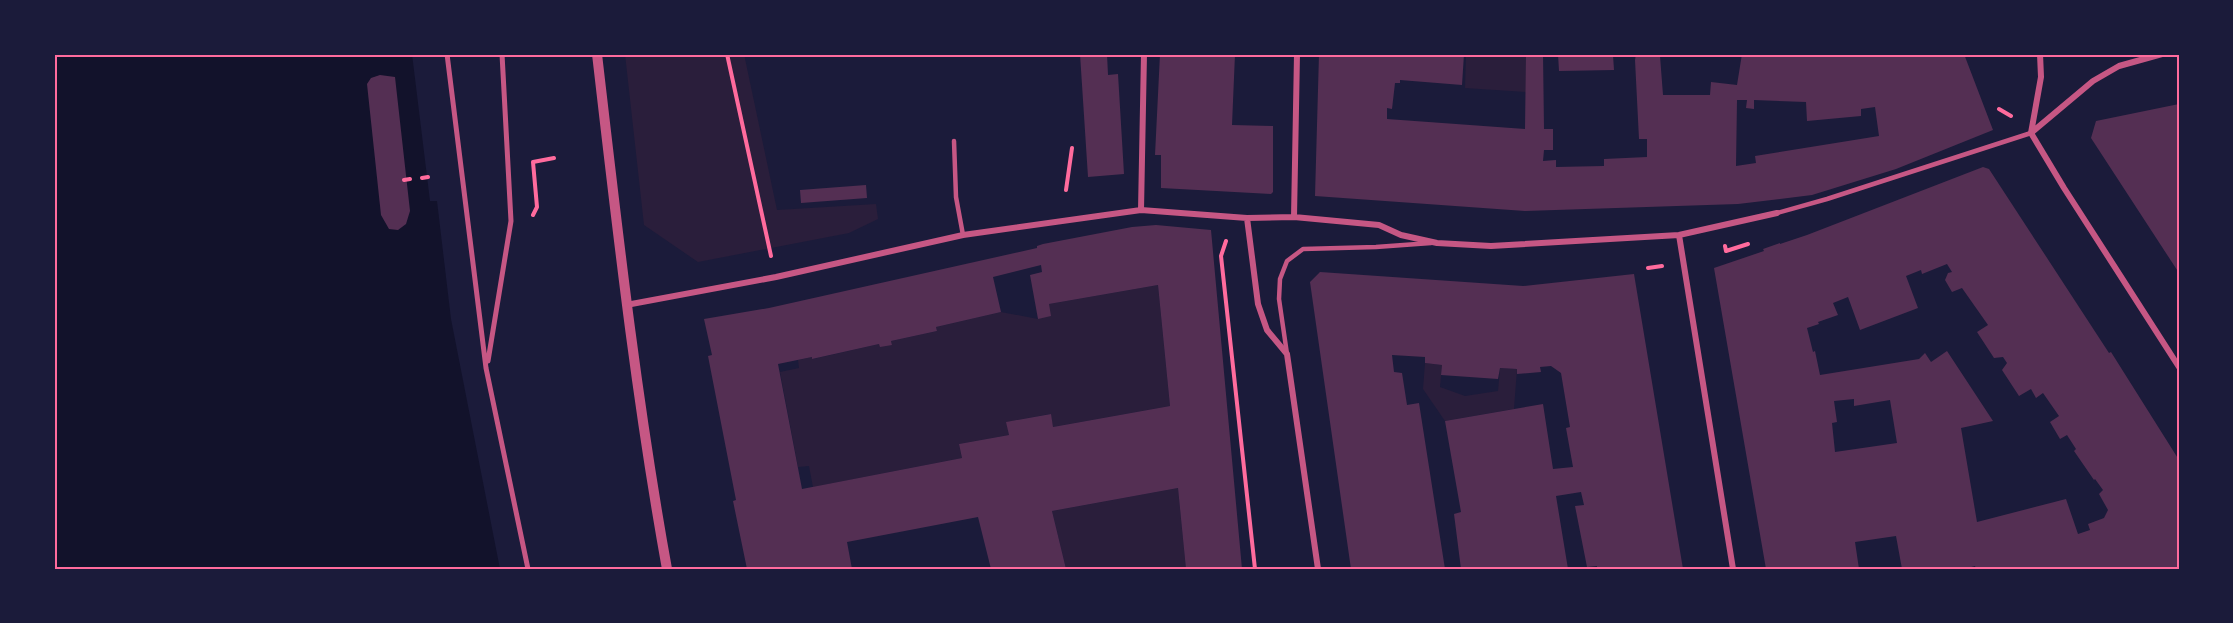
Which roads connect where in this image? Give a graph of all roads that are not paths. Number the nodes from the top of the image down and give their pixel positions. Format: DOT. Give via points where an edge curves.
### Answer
graph roads {
  1 [pos="447,54"];
  2 [pos="502,54"];
  3 [pos="597,54"];
  4 [pos="1144,54"];
  5 [pos="1297,54"];
  6 [pos="2040,54"];
  7 [pos="2162,54"];
  8 [pos="2031,132"];
  9 [pos="954,141"];
  10 [pos="1141,210"];
  11 [pos="1777,213"];
  12 [pos="1294,217"];
  13 [pos="1247,218"];
  14 [pos="963,235"];
  15 [pos="1679,235"];
  16 [pos="1437,243"];
  17 [pos="626,306"];
  18 [pos="1287,354"];
  19 [pos="2179,367"];
  20 [pos="486,368"];
  21 [pos="528,569"];
  22 [pos="667,569"];
  23 [pos="1318,569"];
  24 [pos="1733,569"];
  1 -- 20 [label="street"];
  2 -- 20 [label="street" via="511,221"];
  3 -- 17 [label="street"];
  4 -- 10 [label="street"];
  5 -- 12 [label="street"];
  6 -- 8 [label="street" via="2041,76"];
  7 -- 8 [label="street" via="2119,66 2093,81"];
  8 -- 11 [label="lane"];
  8 -- 19 [label="street"];
  9 -- 14 [label="lane" via="956,197"];
  10 -- 13 [label="street"];
  10 -- 14 [label="street"];
  11 -- 15 [label="street"];
  12 -- 13 [label="street"];
  12 -- 16 [label="street" via="1379,225 1401,235"];
  13 -- 18 [label="street" via="1258,304 1267,330"];
  14 -- 17 [label="street"];
  15 -- 16 [label="street" via="1491,246"];
  15 -- 24 [label="street"];
  16 -- 18 [label="lane" via="1303,249 1287,261 1280,279"];
  17 -- 22 [label="street"];
  18 -- 23 [label="street"];
  20 -- 21 [label="street"];
}
